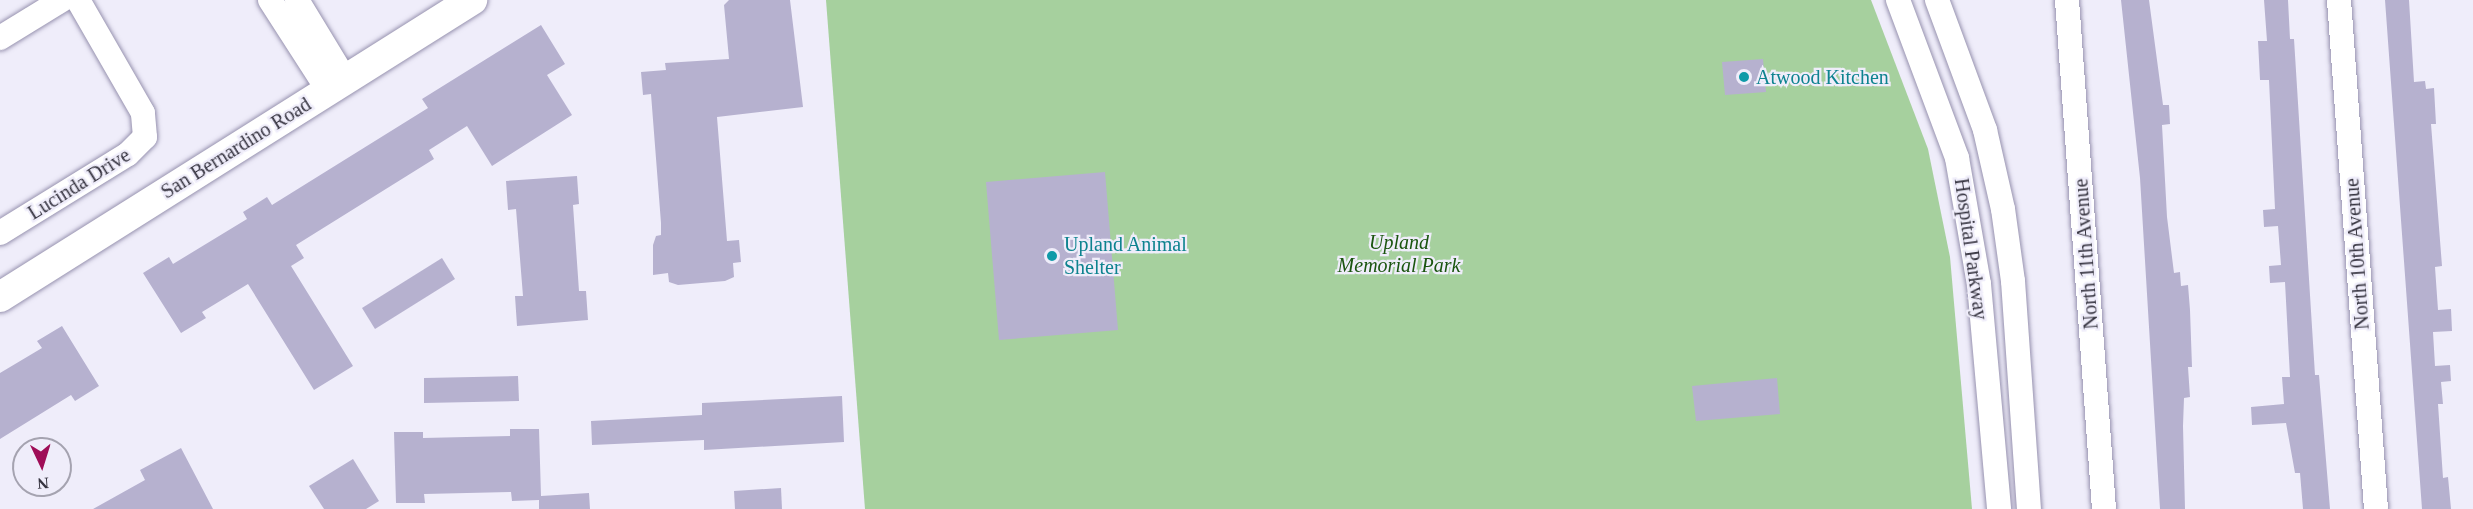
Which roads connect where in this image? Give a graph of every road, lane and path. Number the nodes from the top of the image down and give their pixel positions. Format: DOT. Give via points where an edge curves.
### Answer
graph roads {
  1 [pos="62,0"];
  2 [pos="78,0"];
  3 [pos="270,0"];
  4 [pos="297,0"];
  5 [pos="472,0"];
  6 [pos="1898,0"];
  7 [pos="1937,0"];
  8 [pos="2067,0"];
  9 [pos="2338,0"];
  10 [pos="0,39"];
  11 [pos="336,85"];
  12 [pos="0,233"];
  13 [pos="0,297"];
  14 [pos="1999,509"];
  15 [pos="2029,509"];
  16 [pos="2104,509"];
  17 [pos="2376,509"];
  1 -- 10 [label="street"];
  2 -- 12 [label="street, Lucinda Drive" via="143,113 145,136 128,154"];
  3 -- 11 [label="street"];
  4 -- 11 [label="street"];
  5 -- 11 [label="street, San Bernardino Road"];
  6 -- 14 [label="street, Hospital Parkway" via="1957,158 1966,201 1979,284"];
  7 -- 15 [label="street, Hospital Parkway" via="1985,130 2003,209 2013,281"];
  8 -- 16 [label="street, North 11th Avenue"];
  9 -- 17 [label="street, North 10th Avenue"];
  11 -- 13 [label="street, San Bernardino Road"];
}
